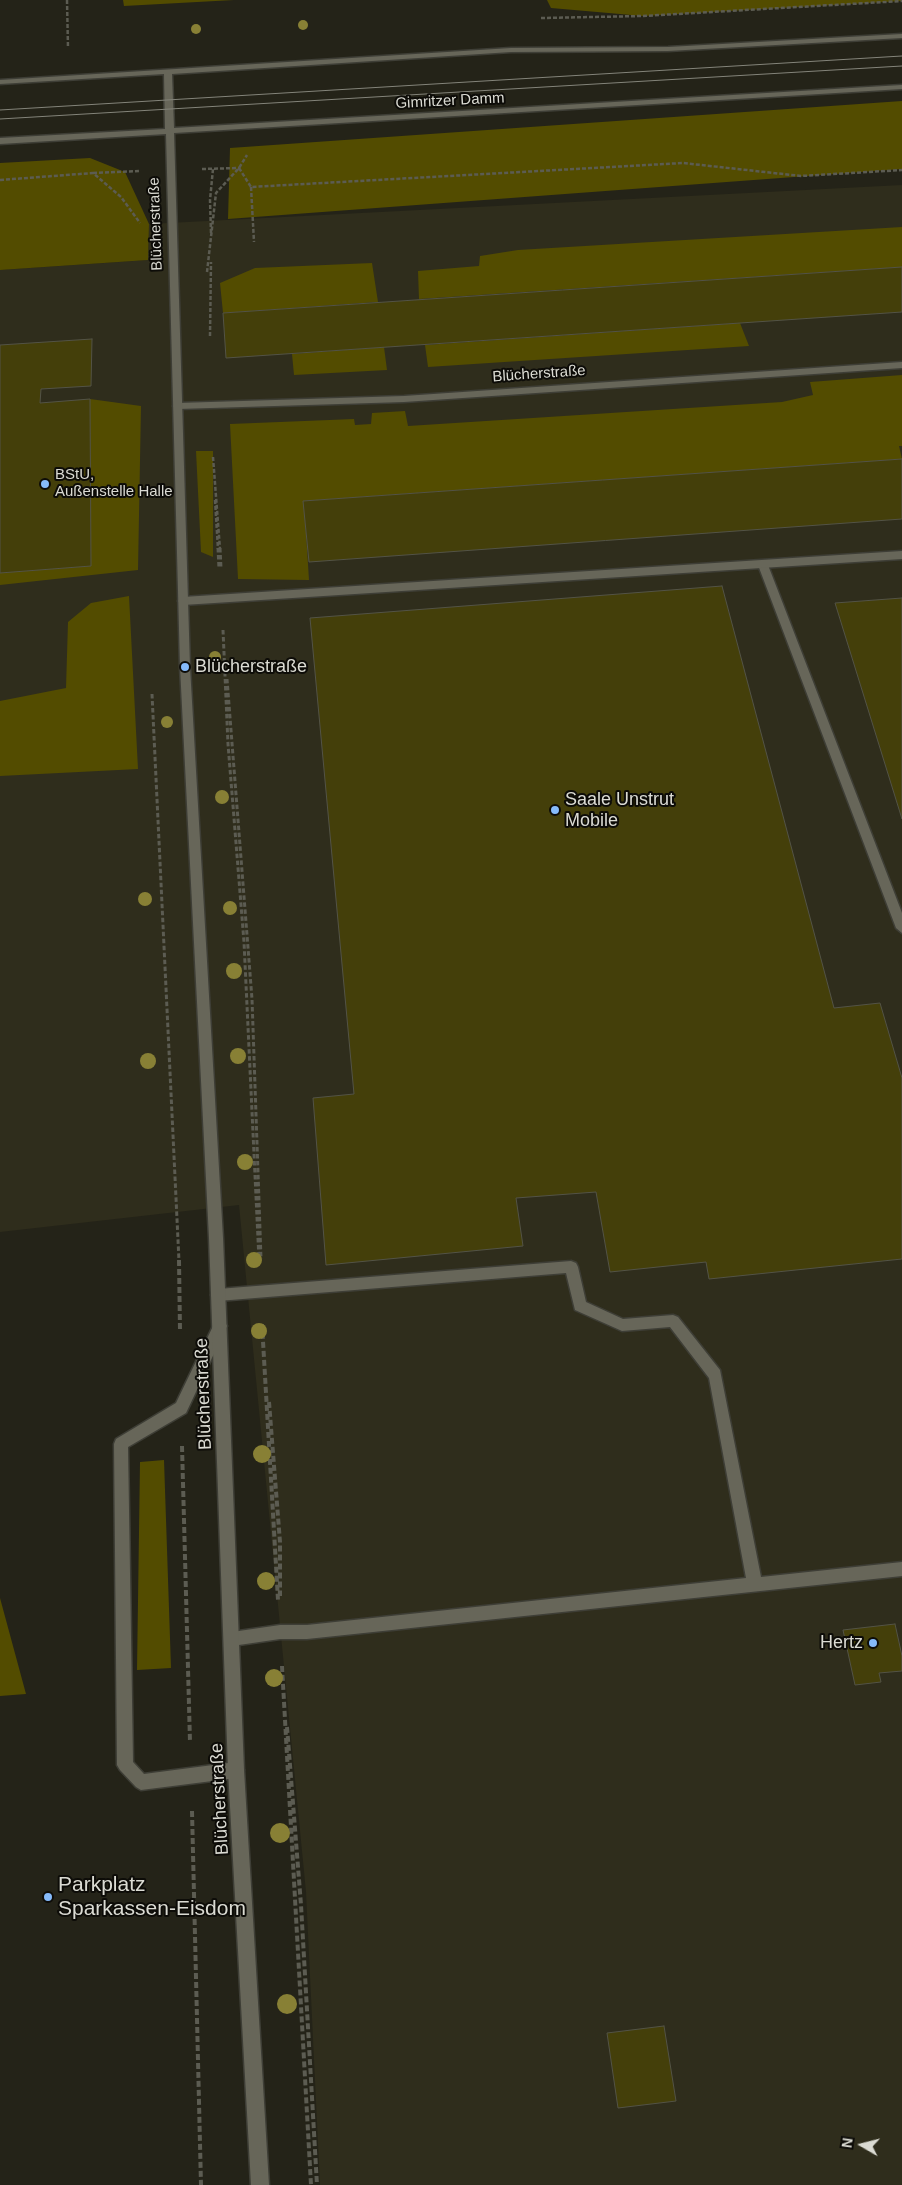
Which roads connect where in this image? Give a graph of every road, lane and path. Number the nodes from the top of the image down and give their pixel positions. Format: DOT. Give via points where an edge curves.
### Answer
graph roads {
  1 [pos="67,0"];
  2 [pos="902,36"];
  3 [pos="68,51"];
  4 [pos="168,70"];
  5 [pos="0,82"];
  6 [pos="902,87"];
  7 [pos="169,132"];
  8 [pos="0,141"];
  9 [pos="213,169"];
  10 [pos="902,170"];
  11 [pos="0,180"];
  12 [pos="251,187"];
  13 [pos="141,227"];
  14 [pos="254,242"];
  15 [pos="211,245"];
  16 [pos="208,342"];
  17 [pos="902,365"];
  18 [pos="209,405"];
  19 [pos="178,406"];
  20 [pos="902,555"];
  21 [pos="763,565"];
  22 [pos="221,599"];
  23 [pos="183,602"];
  24 [pos="151,686"];
  25 [pos="902,928"];
  26 [pos="260,1292"];
  27 [pos="218,1295"];
  28 [pos="220,1326"];
  29 [pos="180,1332"];
  30 [pos="181,1408"];
  31 [pos="902,1569"];
  32 [pos="755,1585"];
  33 [pos="280,1632"];
  34 [pos="232,1640"];
  35 [pos="236,1770"];
  36 [pos="191,1775"];
  37 [pos="201,2185"];
  38 [pos="260,2185"];
  39 [pos="311,2185"];
  40 [pos="317,2185"];
  1 -- 3 [label="path"];
  2 -- 4 [label="street" via="668,49 511,50"];
  4 -- 5 [label="street"];
  4 -- 7 [label="street, Blücherstraße"];
  6 -- 7 [label="street, Gimritzer Damm"];
  7 -- 8 [label="street, Gimritzer Damm"];
  7 -- 19 [label="street, Blücherstraße"];
  9 -- 15 [label="path"];
  10 -- 12 [label="path" via="801,176 683,163"];
  11 -- 13 [label="path" via="93,173 121,197 136,214"];
  12 -- 14 [label="path"];
  12 -- 15 [label="path" via="239,168 216,193"];
  15 -- 16 [label="path"];
  17 -- 18 [label="street, Blücherstraße" via="404,399"];
  18 -- 19 [label="street, Blücherstraße"];
  18 -- 22 [label="path" via="222,557"];
  19 -- 23 [label="street, Blücherstraße"];
  20 -- 21 [label="street"];
  21 -- 22 [label="street"];
  21 -- 25 [label="street"];
  22 -- 23 [label="street"];
  22 -- 26 [label="path" via="252,999 262,1242"];
  23 -- 27 [label="street, Blücherstraße"];
  24 -- 29 [label="path" via="180,1274"];
  26 -- 27 [label="street"];
  26 -- 32 [label="street" via="571,1267 580,1306 622,1325 673,1321 714,1375"];
  26 -- 33 [label="path" via="280,1542"];
  27 -- 28 [label="street, Blücherstraße"];
  28 -- 30 [label="street"];
  28 -- 34 [label="street, Blücherstraße"];
  30 -- 36 [label="path"];
  30 -- 36 [label="street" via="121,1444 125,1765 141,1782"];
  31 -- 32 [label="street"];
  32 -- 33 [label="street" via="307,1632"];
  33 -- 34 [label="street"];
  33 -- 39 [label="path"];
  33 -- 40 [label="path" via="301,1905"];
  34 -- 35 [label="street, Blücherstraße"];
  35 -- 36 [label="street"];
  35 -- 38 [label="street, Blücherstraße"];
  36 -- 37 [label="path"];
}
